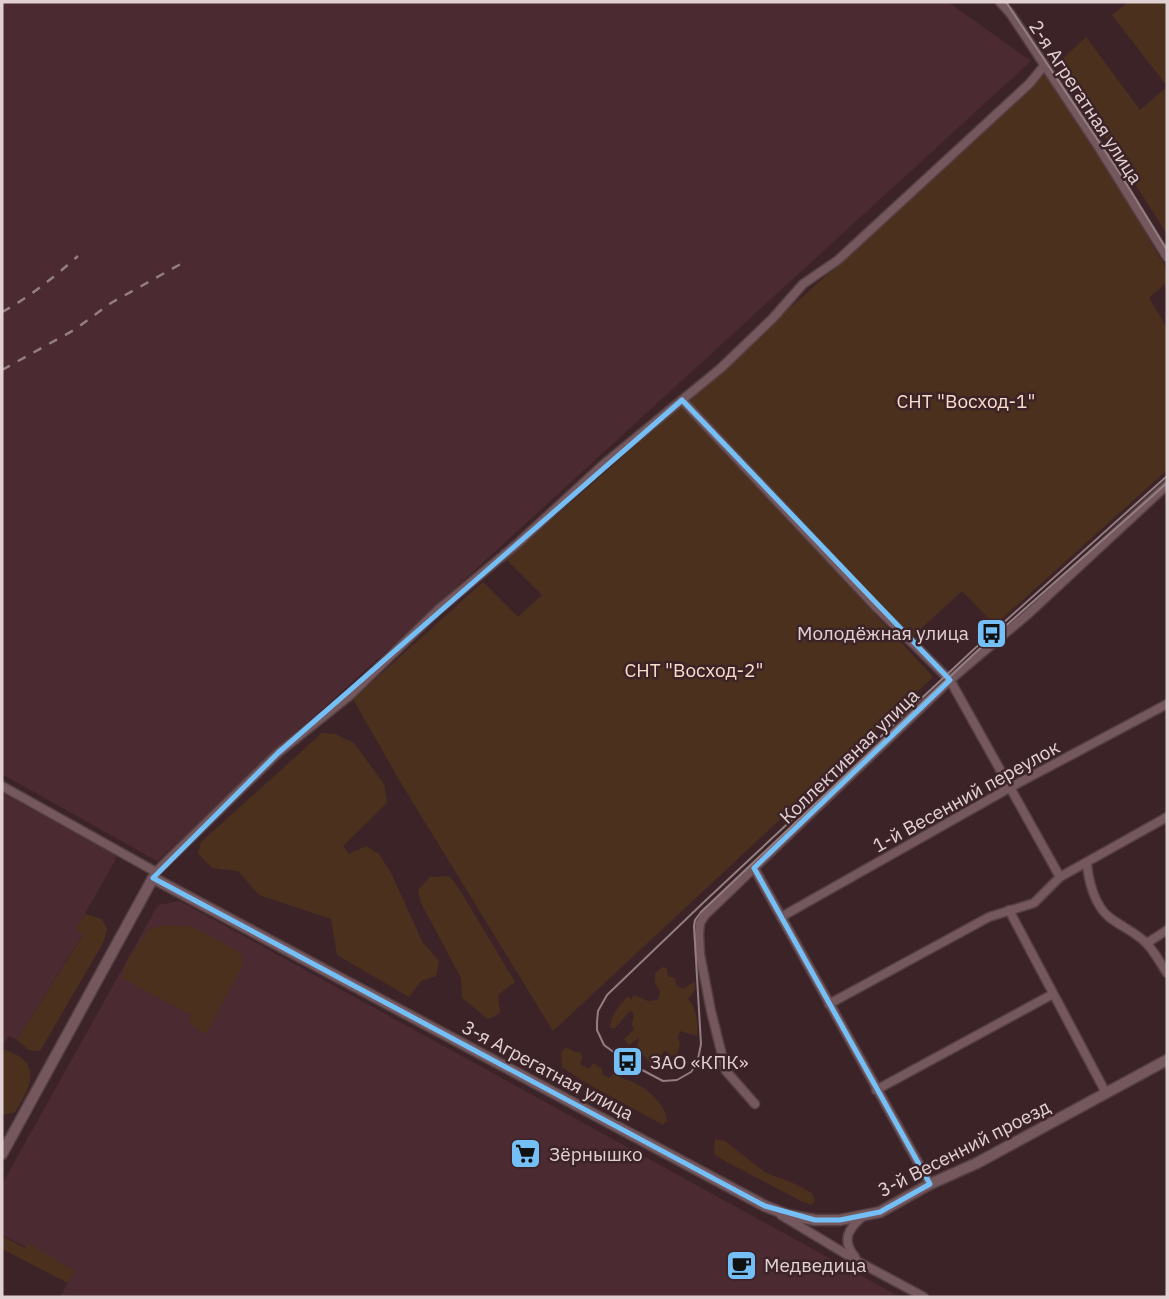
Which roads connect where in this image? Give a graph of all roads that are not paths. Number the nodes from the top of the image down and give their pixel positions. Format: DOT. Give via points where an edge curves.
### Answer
graph roads {
  1 [pos="1000,2"];
  2 [pos="1044,66"];
  3 [pos="1167,257"];
  4 [pos="682,400"];
  5 [pos="1167,485"];
  6 [pos="950,680"];
  7 [pos="1167,704"];
  8 [pos="2,786"];
  9 [pos="1011,788"];
  10 [pos="1167,817"];
  11 [pos="1087,863"];
  12 [pos="754,868"];
  13 [pos="154,875"];
  14 [pos="1060,877"];
  15 [pos="1009,910"];
  16 [pos="781,918"];
  17 [pos="1167,930"];
  18 [pos="1147,943"];
  19 [pos="1167,973"];
  20 [pos="1053,994"];
  21 [pos="829,1004"];
  22 [pos="1167,1060"];
  23 [pos="876,1090"];
  24 [pos="1107,1093"];
  25 [pos="755,1104"];
  26 [pos="2,1154"];
  27 [pos="930,1184"];
  28 [pos="765,1206"];
  29 [pos="863,1216"];
  30 [pos="859,1262"];
  31 [pos="924,1297"];
  1 -- 2 [label="street, 2-я Агрегатная улица"];
  2 -- 3 [label="street, 2-я Агрегатная улица"];
  2 -- 4 [label="street"];
  4 -- 6 [label="street"];
  4 -- 13 [label="street" via="439,609 348,697 278,752"];
  5 -- 6 [label="street, Коллективная улица"];
  6 -- 9 [label="street"];
  6 -- 12 [label="street, Коллективная улица"];
  7 -- 9 [label="street, 1-й Весенний переулок"];
  8 -- 13 [label="street"];
  9 -- 14 [label="street"];
  9 -- 16 [label="street, 1-й Весенний переулок"];
  10 -- 11 [label="street"];
  11 -- 14 [label="street"];
  11 -- 18 [label="street" via="1093,893 1107,916"];
  12 -- 16 [label="street"];
  12 -- 25 [label="street, Коллективная улица" via="705,915 699,934 726,1071"];
  13 -- 26 [label="street"];
  13 -- 28 [label="street, 3-я Агрегатная улица"];
  14 -- 15 [label="street" via="1034,903"];
  15 -- 20 [label="street"];
  15 -- 21 [label="street"];
  16 -- 21 [label="street"];
  17 -- 18 [label="street"];
  18 -- 19 [label="street"];
  20 -- 23 [label="street"];
  20 -- 24 [label="street"];
  21 -- 23 [label="street"];
  22 -- 24 [label="street, 3-й Весенний проезд"];
  23 -- 27 [label="street"];
  24 -- 27 [label="street, 3-й Весенний проезд"];
  27 -- 29 [label="street, 3-й Весенний проезд" via="880,1212"];
  28 -- 29 [label="street, 3-й Весенний проезд" via="815,1220"];
  28 -- 30 [label="street, 3-я Агрегатная улица"];
  29 -- 30 [label="street" via="847,1238"];
  30 -- 31 [label="street, 3-я Агрегатная улица"];
}
